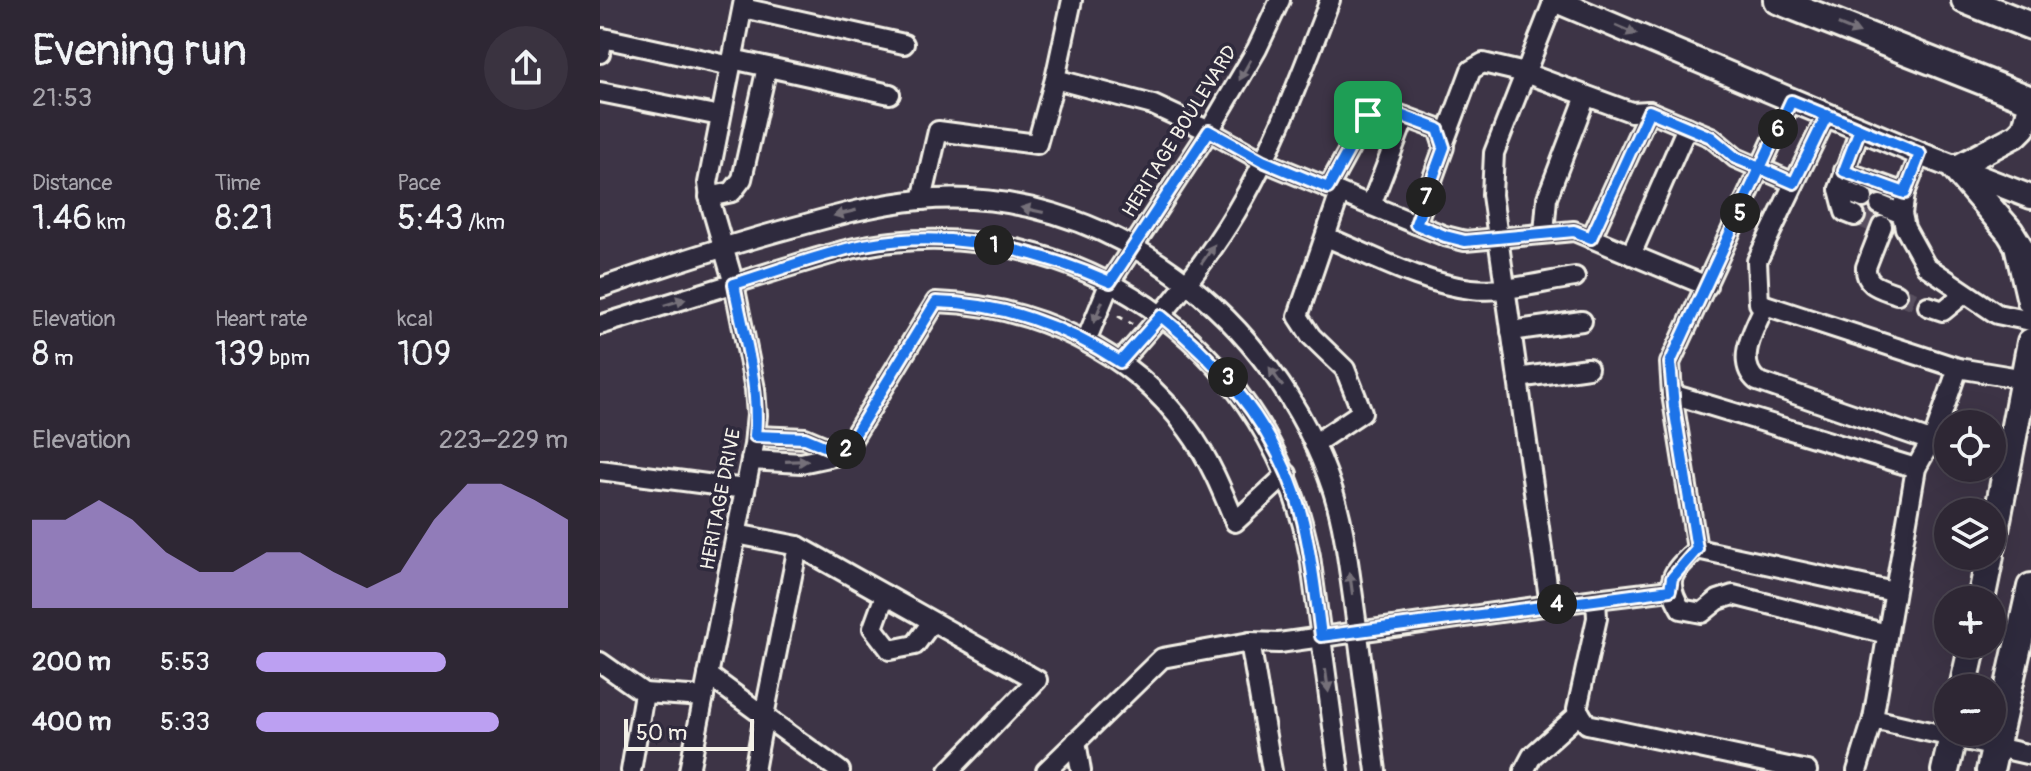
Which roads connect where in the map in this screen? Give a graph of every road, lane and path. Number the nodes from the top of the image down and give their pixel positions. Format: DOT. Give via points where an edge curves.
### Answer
graph roads {
  1 [pos="1072,0"];
  2 [pos="1280,0"];
  3 [pos="1330,0"];
  4 [pos="1554,0"];
  5 [pos="1777,0"];
  6 [pos="744,4"];
  7 [pos="1976,4"];
  8 [pos="2031,26"];
  9 [pos="904,44"];
  10 [pos="600,53"];
  11 [pos="731,63"];
  12 [pos="767,67"];
  13 [pos="1525,73"];
  14 [pos="1055,79"];
  15 [pos="600,92"];
  16 [pos="890,94"];
  17 [pos="1586,96"];
  18 [pos="1791,101"];
  19 [pos="2031,101"];
  20 [pos="1649,111"];
  21 [pos="1827,115"];
  22 [pos="720,116"];
  23 [pos="1405,117"];
  24 [pos="1687,127"];
  25 [pos="1860,129"];
  26 [pos="1209,131"];
  27 [pos="1443,145"];
  28 [pos="1920,154"];
  29 [pos="1263,161"];
  30 [pos="1760,168"];
  31 [pos="1955,168"];
  32 [pos="1842,180"];
  33 [pos="1794,183"];
  34 [pos="1334,190"];
  35 [pos="1905,193"];
  36 [pos="709,197"];
  37 [pos="2031,197"];
  38 [pos="922,200"];
  39 [pos="1371,205"];
  40 [pos="1882,212"];
  41 [pos="1855,216"];
  42 [pos="1416,224"];
  43 [pos="1544,233"];
  44 [pos="1326,237"];
  45 [pos="1498,237"];
  46 [pos="1591,238"];
  47 [pos="1132,245"];
  48 [pos="722,246"];
  49 [pos="1631,255"];
  50 [pos="1575,277"];
  51 [pos="1110,282"];
  52 [pos="1188,283"];
  53 [pos="734,284"];
  54 [pos="1707,286"];
  55 [pos="600,288"];
  56 [pos="1505,288"];
  57 [pos="1965,293"];
  58 [pos="1897,294"];
  59 [pos="2031,301"];
  60 [pos="1765,305"];
  61 [pos="1928,306"];
  62 [pos="1118,316"];
  63 [pos="1161,316"];
  64 [pos="1582,321"];
  65 [pos="2031,321"];
  66 [pos="600,325"];
  67 [pos="1135,326"];
  68 [pos="1511,331"];
  69 [pos="1086,341"];
  70 [pos="2031,342"];
  71 [pos="1120,362"];
  72 [pos="1588,368"];
  73 [pos="1958,368"];
  74 [pos="1518,378"];
  75 [pos="2025,379"];
  76 [pos="1672,394"];
  77 [pos="755,436"];
  78 [pos="1931,441"];
  79 [pos="1314,444"];
  80 [pos="843,454"];
  81 [pos="751,460"];
  82 [pos="1916,468"];
  83 [pos="600,470"];
  84 [pos="1287,474"];
  85 [pos="745,489"];
  86 [pos="2001,498"];
  87 [pos="736,534"];
  88 [pos="798,546"];
  89 [pos="1697,549"];
  90 [pos="2031,587"];
  91 [pos="1670,590"];
  92 [pos="1894,592"];
  93 [pos="885,595"];
  94 [pos="1596,599"];
  95 [pos="1550,605"];
  96 [pos="932,622"];
  97 [pos="1357,631"];
  98 [pos="1887,634"];
  99 [pos="1321,636"];
  100 [pos="1250,642"];
  101 [pos="600,662"];
  102 [pos="708,675"];
  103 [pos="644,693"];
  104 [pos="704,697"];
  105 [pos="1580,713"];
  106 [pos="764,716"];
  107 [pos="1873,719"];
  108 [pos="1934,730"];
  109 [pos="1076,741"];
  110 [pos="1950,746"];
  111 [pos="1971,746"];
  112 [pos="2031,755"];
  113 [pos="1993,760"];
  114 [pos="631,771"];
  115 [pos="689,771"];
  116 [pos="754,771"];
  117 [pos="840,771"];
  118 [pos="949,771"];
  119 [pos="1046,771"];
  120 [pos="1081,771"];
  121 [pos="1272,771"];
  122 [pos="1339,771"];
  123 [pos="1376,771"];
  124 [pos="1524,771"];
  125 [pos="1807,771"];
  126 [pos="1857,771"];
  127 [pos="1945,771"];
  1 -- 14 [label="street"];
  2 -- 26 [label="street, HERITAGE BOULEVARD, one-way"];
  3 -- 29 [label="street"];
  4 -- 13 [label="street"];
  4 -- 18 [label="main road, one-way"];
  5 -- 19 [label="highway, one-way"];
  6 -- 9 [label="street"];
  6 -- 11 [label="street, HERITAGE DRIVE"];
  7 -- 8 [label="highway"];
  10 -- 11 [label="street" via="603,38"];
  11 -- 12 [label="street"];
  11 -- 22 [label="street, HERITAGE DRIVE"];
  12 -- 16 [label="street"];
  12 -- 36 [label="street" via="742,179 732,192"];
  13 -- 17 [label="street"];
  13 -- 27 [label="street" via="1483,63 1471,70"];
  13 -- 45 [label="street" via="1494,153"];
  14 -- 26 [label="street" via="1153,105"];
  14 -- 38 [label="street" via="1037,144 938,131"];
  15 -- 22 [label="street"];
  17 -- 20 [label="street" via="1631,112"];
  17 -- 43 [label="street" via="1547,198"];
  18 -- 21 [label="main road"];
  18 -- 30 [label="street"];
  19 -- 31 [label="main road" via="2017,135"];
  20 -- 24 [label="street"];
  20 -- 46 [label="street"];
  21 -- 25 [label="main road"];
  21 -- 33 [label="street"];
  22 -- 36 [label="street, HERITAGE DRIVE"];
  23 -- 27 [label="street" via="1438,129"];
  23 -- 34 [label="street" via="1392,112 1368,115"];
  23 -- 39 [label="street"];
  24 -- 30 [label="street"];
  24 -- 49 [label="street"];
  25 -- 28 [label="main road"];
  25 -- 32 [label="street"];
  26 -- 29 [label="street"];
  26 -- 47 [label="street, HERITAGE BOULEVARD"];
  27 -- 42 [label="street"];
  28 -- 31 [label="main road"];
  28 -- 35 [label="street"];
  29 -- 34 [label="street"];
  52 -- 29 [label="street, one-way"];
  30 -- 33 [label="street"];
  30 -- 54 [label="street"];
  31 -- 37 [label="main road"];
  31 -- 59 [label="highway" via="2018,245"];
  32 -- 35 [label="street"];
  32 -- 40 [label="street"];
  32 -- 41 [label="street" via="1845,212"];
  33 -- 60 [label="street" via="1757,261 1759,303"];
  34 -- 39 [label="street"];
  34 -- 44 [label="street"];
  35 -- 40 [label="street"];
  36 -- 48 [label="street, HERITAGE DRIVE"];
  47 -- 38 [label="street, one-way" via="1036,210 994,202"];
  38 -- 48 [label="street, one-way" via="880,205"];
  39 -- 42 [label="street"];
  40 -- 57 [label="street" via="1905,228 1926,266"];
  40 -- 58 [label="street" via="1865,274 1873,285"];
  42 -- 45 [label="street" via="1465,241"];
  43 -- 45 [label="street"];
  43 -- 46 [label="street" via="1574,231"];
  44 -- 56 [label="street" via="1441,284"];
  44 -- 79 [label="street" via="1298,316 1345,369 1362,412"];
  45 -- 56 [label="street"];
  46 -- 49 [label="street"];
  47 -- 51 [label="street, HERITAGE BOULEVARD"];
  47 -- 52 [label="street"];
  48 -- 53 [label="street, HERITAGE DRIVE"];
  48 -- 55 [label="street"];
  49 -- 54 [label="street"];
  50 -- 56 [label="street"];
  51 -- 53 [label="street" via="1020,250 940,240 864,245"];
  51 -- 63 [label="street"];
  51 -- 69 [label="street, HERITAGE BOULEVARD, one-way"];
  52 -- 63 [label="street"];
  79 -- 52 [label="street, one-way" via="1265,361"];
  66 -- 53 [label="street, one-way"];
  53 -- 77 [label="street, HERITAGE DRIVE" via="755,389"];
  54 -- 76 [label="street" via="1670,363"];
  56 -- 68 [label="street"];
  57 -- 61 [label="street" via="1943,311"];
  57 -- 65 [label="street" via="1997,314"];
  60 -- 73 [label="street"];
  60 -- 78 [label="street" via="1746,358 1757,381"];
  62 -- 67 [label="path"];
  63 -- 71 [label="street"];
  63 -- 84 [label="street" via="1229,378"];
  64 -- 68 [label="street"];
  68 -- 74 [label="street"];
  69 -- 71 [label="street"];
  69 -- 80 [label="street" via="992,307 936,302"];
  70 -- 75 [label="highway"];
  71 -- 84 [label="street" via="1189,430 1235,522"];
  72 -- 74 [label="street"];
  73 -- 75 [label="street"];
  73 -- 78 [label="street"];
  74 -- 95 [label="street"];
  75 -- 86 [label="highway"];
  76 -- 82 [label="street"];
  76 -- 89 [label="street"];
  77 -- 80 [label="street" via="805,438"];
  77 -- 81 [label="street, HERITAGE DRIVE"];
  78 -- 82 [label="street"];
  97 -- 79 [label="street, one-way" via="1339,512"];
  81 -- 80 [label="street, one-way" via="801,463"];
  81 -- 85 [label="street, HERITAGE DRIVE"];
  82 -- 92 [label="street"];
  83 -- 85 [label="street"];
  84 -- 99 [label="street" via="1303,521"];
  85 -- 87 [label="street, HERITAGE DRIVE"];
  87 -- 88 [label="street"];
  87 -- 102 [label="street, HERITAGE DRIVE"];
  88 -- 93 [label="street"];
  88 -- 106 [label="street"];
  89 -- 91 [label="street" via="1672,578"];
  89 -- 92 [label="street"];
  90 -- 113 [label="highway"];
  91 -- 94 [label="street"];
  91 -- 98 [label="street" via="1681,609 1702,613 1733,595"];
  92 -- 98 [label="street"];
  93 -- 96 [label="street"];
  93 -- 96 [label="street" via="873,628 890,650 915,645"];
  94 -- 95 [label="street"];
  94 -- 105 [label="street"];
  95 -- 97 [label="street"];
  96 -- 118 [label="street" via="1037,680"];
  97 -- 99 [label="street"];
  97 -- 123 [label="street"];
  98 -- 107 [label="street"];
  99 -- 100 [label="street"];
  99 -- 122 [label="street, one-way"];
  100 -- 109 [label="street" via="1162,658"];
  100 -- 121 [label="street"];
  101 -- 103 [label="street"];
  102 -- 104 [label="street, HERITAGE DRIVE"];
  102 -- 106 [label="street"];
  103 -- 104 [label="street"];
  103 -- 114 [label="street"];
  104 -- 115 [label="street, HERITAGE DRIVE"];
  105 -- 124 [label="street" via="1532,756"];
  105 -- 125 [label="street" via="1587,724"];
  106 -- 116 [label="street"];
  106 -- 117 [label="street"];
  107 -- 108 [label="street"];
  107 -- 126 [label="street"];
  109 -- 119 [label="street"];
  109 -- 120 [label="street"];
  110 -- 127 [label="highway"];
  111 -- 113 [label="street"];
  112 -- 113 [label="street"];
}
